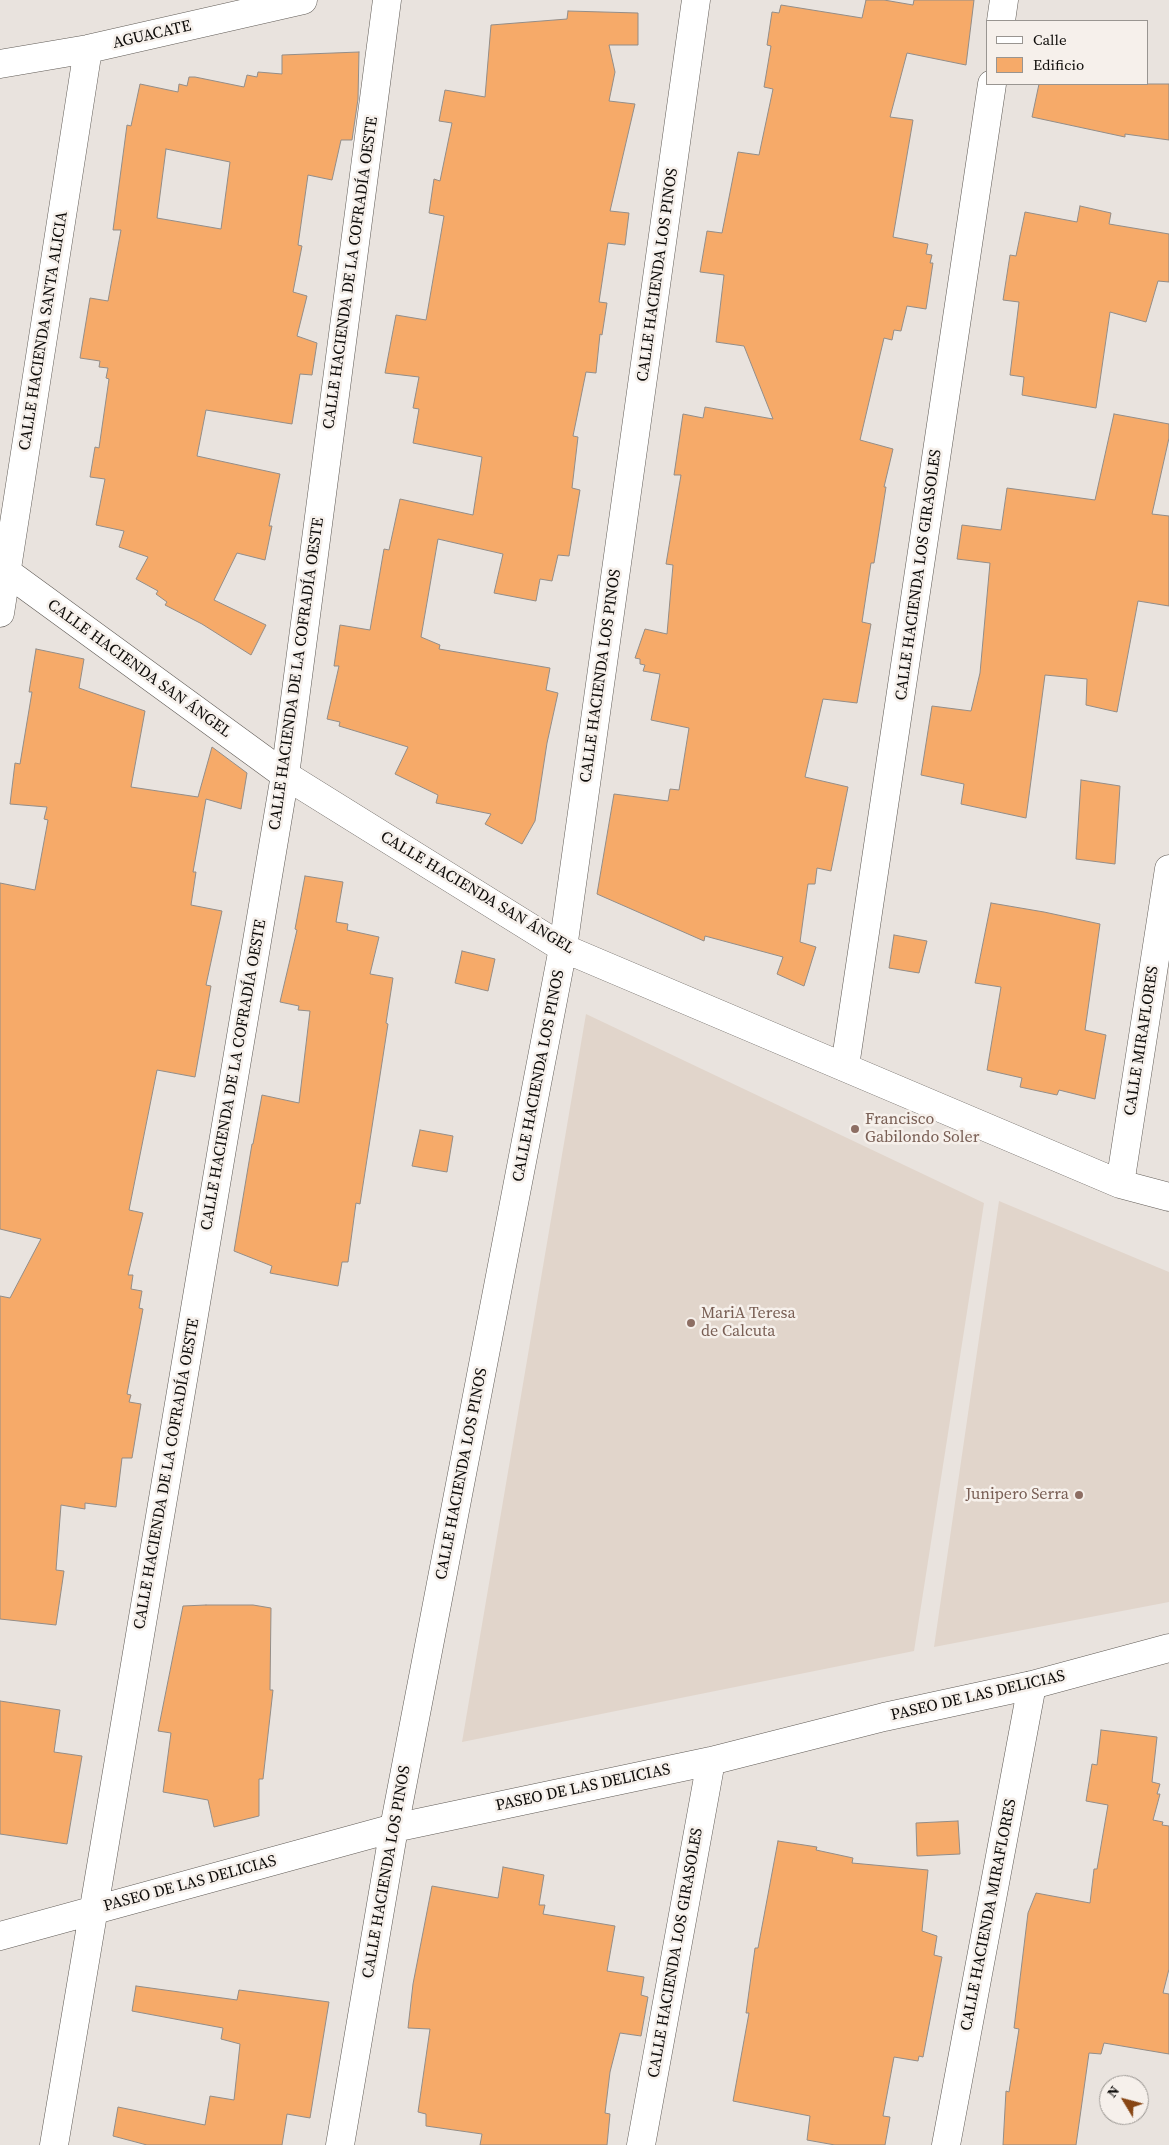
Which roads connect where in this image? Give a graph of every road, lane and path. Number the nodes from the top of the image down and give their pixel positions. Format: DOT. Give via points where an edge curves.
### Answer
graph roads {
  1 [pos="303,0"];
  2 [pos="387,0"];
  3 [pos="696,0"];
  4 [pos="1004,0"];
  5 [pos="1001,20"];
  6 [pos="88,49"];
  7 [pos="0,64"];
  8 [pos="992,85"];
  9 [pos="3,570"];
  10 [pos="0,613"];
  11 [pos="285,775"];
  12 [pos="1169,869"];
  13 [pos="563,948"];
  14 [pos="846,1066"];
  15 [pos="1120,1184"];
  16 [pos="1169,1197"];
  17 [pos="1169,1648"];
  18 [pos="1032,1685"];
  19 [pos="711,1761"];
  20 [pos="394,1828"];
  21 [pos="94,1911"];
  22 [pos="0,1936"];
  23 [pos="54,2145"];
  24 [pos="340,2145"];
  25 [pos="641,2145"];
  26 [pos="946,2145"];
  1 -- 6 [label="street, AGUACATE"];
  2 -- 11 [label="street, CALLE HACIENDA DE LA COFRADÍA OESTE"];
  3 -- 13 [label="street, CALLE HACIENDA LOS PINOS"];
  4 -- 5 [label="street"];
  6 -- 7 [label="street, AGUACATE"];
  6 -- 9 [label="street, CALLE HACIENDA SANTA ALICIA"];
  8 -- 14 [label="street, CALLE HACIENDA LOS GIRASOLES"];
  9 -- 10 [label="street, CALLE HACIENDA SANTA ALICIA"];
  9 -- 11 [label="street, CALLE HACIENDA SAN ÁNGEL"];
  11 -- 13 [label="street, CALLE HACIENDA SAN ÁNGEL"];
  11 -- 21 [label="street, CALLE HACIENDA DE LA COFRADÍA OESTE"];
  12 -- 15 [label="street, CALLE MIRAFLORES"];
  13 -- 14 [label="street, CALLE HACIENDA SAN ÁNGEL"];
  13 -- 20 [label="street, CALLE HACIENDA LOS PINOS"];
  14 -- 15 [label="street, CALLE HACIENDA SAN ÁNGEL"];
  15 -- 16 [label="street, CALLE HACIENDA SAN ÁNGEL"];
  17 -- 18 [label="street, PASEO DE LAS DELICIAS"];
  18 -- 19 [label="street, PASEO DE LAS DELICIAS" via="884,1717"];
  18 -- 26 [label="street, CALLE HACIENDA MIRAFLORES"];
  19 -- 20 [label="street, PASEO DE LAS DELICIAS"];
  19 -- 25 [label="street, CALLE HACIENDA LOS GIRASOLES"];
  20 -- 21 [label="street, PASEO DE LAS DELICIAS"];
  20 -- 24 [label="street, CALLE HACIENDA LOS PINOS"];
  21 -- 22 [label="street, PASEO DE LAS DELICIAS"];
  21 -- 23 [label="street, CALLE HACIENDA DE LA COFRADÍA OESTE"];
}
